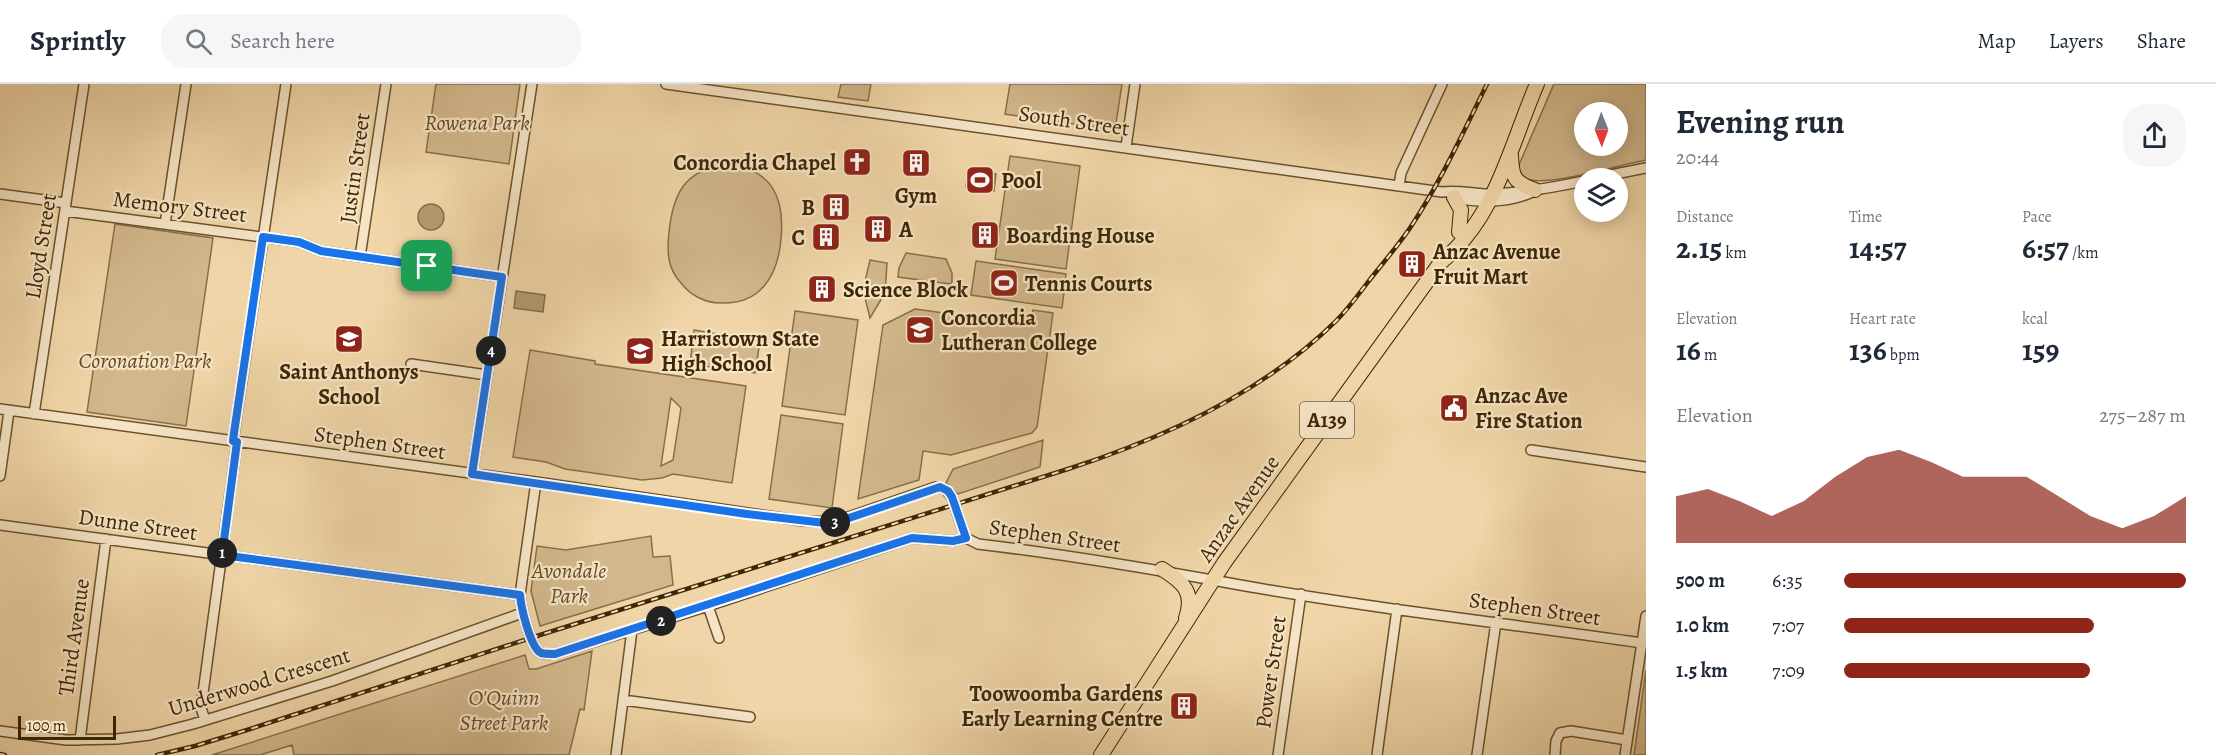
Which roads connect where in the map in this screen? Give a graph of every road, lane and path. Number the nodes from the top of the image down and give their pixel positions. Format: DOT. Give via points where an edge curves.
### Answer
graph roads {
  1 [pos="84,84"];
  2 [pos="186,84"];
  3 [pos="286,84"];
  4 [pos="386,84"];
  5 [pos="532,84"];
  6 [pos="669,84"];
  7 [pos="1135,84"];
  8 [pos="1442,84"];
  9 [pos="1537,84"];
  10 [pos="1521,122"];
  11 [pos="1126,147"];
  12 [pos="1511,154"];
  13 [pos="1646,168"];
  14 [pos="1628,172"];
  15 [pos="1574,183"];
  16 [pos="1399,186"];
  17 [pos="1535,190"];
  18 [pos="0,194"];
  19 [pos="1448,194"];
  20 [pos="1488,197"];
  21 [pos="66,207"];
  22 [pos="165,224"];
  23 [pos="1459,232"];
  24 [pos="263,237"];
  25 [pos="360,257"];
  26 [pos="1441,262"];
  27 [pos="502,277"];
  28 [pos="411,364"];
  29 [pos="487,375"];
  30 [pos="4,410"];
  31 [pos="34,414"];
  32 [pos="235,442"];
  33 [pos="1531,450"];
  34 [pos="1646,467"];
  35 [pos="472,474"];
  36 [pos="0,476"];
  37 [pos="536,482"];
  38 [pos="0,525"];
  39 [pos="966,538"];
  40 [pos="106,539"];
  41 [pos="222,555"];
  42 [pos="1162,569"];
  43 [pos="1214,579"];
  44 [pos="1301,594"];
  45 [pos="520,595"];
  46 [pos="708,606"];
  47 [pos="1397,609"];
  48 [pos="522,613"];
  49 [pos="1646,616"];
  50 [pos="1496,622"];
  51 [pos="632,630"];
  52 [pos="1181,631"];
  53 [pos="719,638"];
  54 [pos="1642,643"];
  55 [pos="623,700"];
  56 [pos="750,717"];
  57 [pos="205,720"];
  58 [pos="0,731"];
  59 [pos="80,740"];
  60 [pos="1627,740"];
  61 [pos="616,755"];
  62 [pos="1101,755"];
  63 [pos="1278,755"];
  64 [pos="1377,755"];
  65 [pos="1477,755"];
  66 [pos="1555,755"];
  67 [pos="1625,755"];
  1 -- 21 [label="street, Lloyd Street"];
  2 -- 22 [label="street"];
  3 -- 24 [label="street"];
  4 -- 25 [label="street, Justin Street"];
  5 -- 27 [label="street"];
  6 -- 11 [label="street, South Street"];
  7 -- 11 [label="street"];
  8 -- 16 [label="street"];
  9 -- 10 [label="highway, Anzac Avenue / A139"];
  10 -- 12 [label="highway, Anzac Avenue / A139"];
  10 -- 20 [label="highway, Anzac Avenue / A139" via="1506,146"];
  11 -- 16 [label="street, South Street"];
  12 -- 17 [label="highway" via="1516,181"];
  12 -- 20 [label="highway, Anzac Avenue / A139"];
  13 -- 14 [label="street"];
  15 -- 17 [label="street, South Street"];
  16 -- 19 [label="street, South Street"];
  17 -- 20 [label="street, South Street"];
  18 -- 21 [label="street, Memory Street"];
  19 -- 20 [label="street, South Street"];
  19 -- 23 [label="highway" via="1461,210"];
  20 -- 23 [label="highway, Anzac Avenue / A139"];
  20 -- 26 [label="highway, Anzac Avenue / A139" via="1454,252"];
  21 -- 22 [label="street, Memory Street"];
  21 -- 31 [label="street, Lloyd Street"];
  22 -- 24 [label="street, Memory Street"];
  23 -- 26 [label="highway, Anzac Avenue / A139"];
  24 -- 25 [label="street, Memory Street"];
  24 -- 32 [label="street"];
  25 -- 27 [label="street, Memory Street"];
  26 -- 43 [label="highway, Anzac Avenue / A139"];
  27 -- 29 [label="street"];
  28 -- 29 [label="street"];
  29 -- 35 [label="street"];
  30 -- 31 [label="street, Stephen Street"];
  30 -- 36 [label="street"];
  31 -- 32 [label="street, Stephen Street"];
  32 -- 35 [label="street, Stephen Street"];
  32 -- 41 [label="street"];
  33 -- 34 [label="street"];
  35 -- 37 [label="street, Stephen Street"];
  37 -- 39 [label="street, Stephen Street, bridge" via="825,523 936,488 945,489 952,497"];
  37 -- 45 [label="street"];
  38 -- 40 [label="street, Dunne Street"];
  39 -- 42 [label="street, Stephen Street" via="978,544"];
  39 -- 46 [label="street" via="912,538"];
  40 -- 41 [label="street, Dunne Street"];
  40 -- 59 [label="street, Third Avenue"];
  41 -- 45 [label="street, Dunne Street"];
  41 -- 57 [label="street" via="201,708"];
  42 -- 43 [label="street, Stephen Street"];
  42 -- 52 [label="highway" via="1177,578 1187,591 1187,614"];
  43 -- 44 [label="street, Stephen Street"];
  43 -- 52 [label="highway, Anzac Avenue / A139"];
  44 -- 47 [label="street, Stephen Street"];
  44 -- 63 [label="street, Power Street"];
  45 -- 48 [label="street"];
  46 -- 51 [label="street"];
  46 -- 53 [label="street"];
  47 -- 50 [label="street, Stephen Street"];
  47 -- 64 [label="street"];
  48 -- 51 [label="street" via="536,649 543,654 555,654"];
  48 -- 57 [label="street, Underwood Crescent" via="332,681"];
  49 -- 54 [label="street"];
  50 -- 54 [label="street, Stephen Street"];
  50 -- 65 [label="street"];
  51 -- 55 [label="street"];
  52 -- 62 [label="highway, Anzac Avenue / A139"];
  54 -- 60 [label="street"];
  55 -- 56 [label="street"];
  55 -- 61 [label="street"];
  57 -- 59 [label="street, Underwood Crescent" via="150,735"];
  58 -- 59 [label="street, Underwood Crescent"];
  60 -- 66 [label="street" via="1571,731 1560,733"];
  60 -- 67 [label="street"];
}
